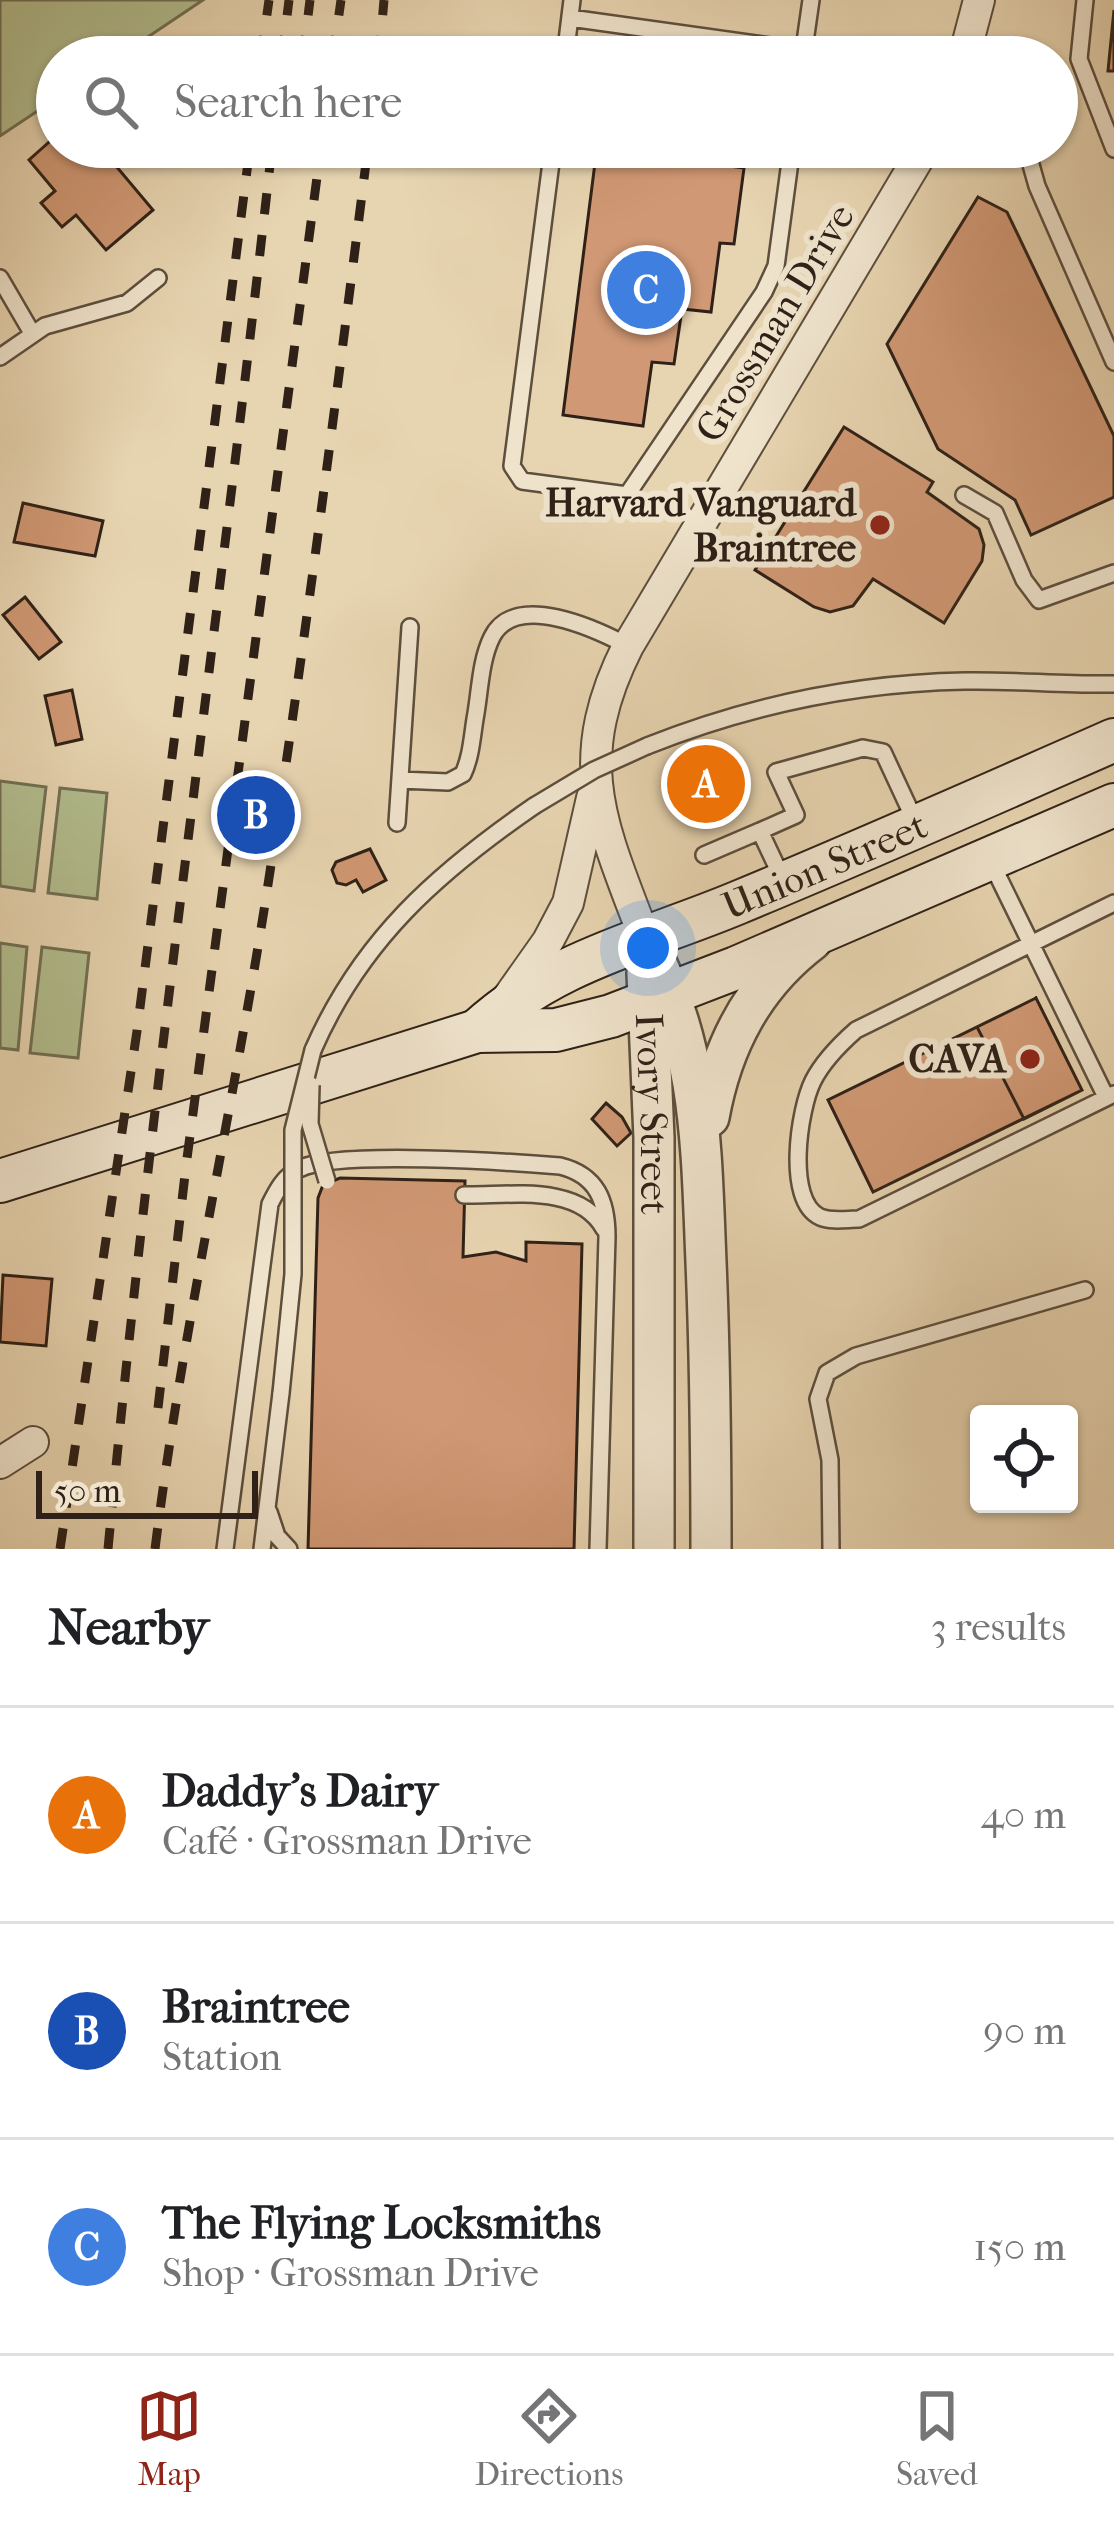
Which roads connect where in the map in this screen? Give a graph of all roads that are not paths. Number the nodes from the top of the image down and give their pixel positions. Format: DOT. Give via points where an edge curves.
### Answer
graph roads {
  1 [pos="811,0"];
  2 [pos="979,0"];
  3 [pos="1085,0"];
  4 [pos="571,9"];
  5 [pos="713,36"];
  6 [pos="806,36"];
  7 [pos="970,36"];
  8 [pos="1114,149"];
  9 [pos="550,168"];
  10 [pos="789,168"];
  11 [pos="913,168"];
  12 [pos="1031,168"];
  13 [pos="0,278"];
  14 [pos="158,278"];
  15 [pos="32,333"];
  16 [pos="0,357"];
  17 [pos="1114,362"];
  18 [pos="964,494"];
  19 [pos="1114,573"];
  20 [pos="410,627"];
  21 [pos="628,646"];
  22 [pos="1114,684"];
  23 [pos="1114,740"];
  24 [pos="400,780"];
  25 [pos="595,780"];
  26 [pos="1114,805"];
  27 [pos="397,823"];
  28 [pos="917,826"];
  29 [pos="760,831"];
  30 [pos="704,855"];
  31 [pos="990,859"];
  32 [pos="784,884"];
  33 [pos="1114,903"];
  34 [pos="825,930"];
  35 [pos="645,939"];
  36 [pos="1031,944"];
  37 [pos="660,998"];
  38 [pos="489,1020"];
  39 [pos="313,1050"];
  40 [pos="1110,1095"];
  41 [pos="703,1170"];
  42 [pos="0,1181"];
  43 [pos="327,1181"];
  44 [pos="464,1195"];
  45 [pos="607,1237"];
  46 [pos="655,1287"];
  47 [pos="1085,1290"];
  48 [pos="33,1442"];
  49 [pos="0,1463"];
  50 [pos="269,1497"];
  51 [pos="226,1549"];
  52 [pos="262,1549"];
  53 [pos="289,1549"];
  54 [pos="598,1549"];
  55 [pos="654,1549"];
  56 [pos="668,1549"];
  57 [pos="711,1549"];
  58 [pos="831,1549"];
  1 -- 6 [label="lane"];
  2 -- 7 [label="street"];
  3 -- 8 [label="lane" via="1079,59"];
  4 -- 5 [label="lane"];
  9 -- 10 [label="lane" via="512,466 522,481 626,495 764,292 776,266"];
  11 -- 21 [label="street, Grossman Drive"];
  12 -- 17 [label="lane"];
  13 -- 15 [label="lane"];
  14 -- 15 [label="lane" via="116,309"];
  15 -- 16 [label="lane"];
  18 -- 19 [label="lane" via="995,513 1040,600"];
  20 -- 24 [label="lane"];
  21 -- 24 [label="lane" via="558,618 507,620 487,652 463,774 448,782"];
  21 -- 25 [label="street, Grossman Drive" via="604,702"];
  22 -- 39 [label="lane, bridge" via="955,681 840,691 744,711 646,746 534,806 399,915 348,980"];
  23 -- 28 [label="main road, Union Street"];
  24 -- 27 [label="lane"];
  25 -- 35 [label="street, Grossman Drive" via="603,826"];
  25 -- 38 [label="street" via="568,903"];
  26 -- 31 [label="main road, Union Street"];
  28 -- 29 [label="lane" via="883,752 863,748 776,772 796,814"];
  28 -- 32 [label="main road, Union Street"];
  29 -- 30 [label="lane"];
  29 -- 32 [label="lane"];
  31 -- 34 [label="main road, Union Street"];
  31 -- 36 [label="lane"];
  32 -- 35 [label="main road, Union Street"];
  33 -- 36 [label="lane"];
  34 -- 37 [label="main road, Union Street"];
  34 -- 41 [label="street" via="771,979 733,1033 712,1097"];
  35 -- 37 [label="street, Ivory Street"];
  35 -- 38 [label="main road, Union Street" via="553,974"];
  36 -- 40 [label="lane"];
  36 -- 40 [label="lane" via="856,1030 834,1050 810,1086 800,1127 807,1205 819,1216 859,1219"];
  37 -- 38 [label="main road, Union Street" via="556,1030"];
  37 -- 41 [label="street, Ivory Street" via="687,1042"];
  37 -- 46 [label="street, Ivory Street"];
  38 -- 42 [label="main road, Union Street"];
  39 -- 43 [label="lane, bridge" via="310,1124"];
  39 -- 50 [label="lane, bridge" via="292,1130 293,1274"];
  41 -- 57 [label="street, Ivory Street"];
  44 -- 45 [label="lane" via="574,1200"];
  45 -- 51 [label="lane" via="600,1192 560,1166 347,1159 287,1177 266,1221"];
  45 -- 54 [label="lane"];
  46 -- 55 [label="street, Ivory Street"];
  46 -- 56 [label="street" via="671,1470"];
  47 -- 58 [label="lane" via="856,1356 827,1373 818,1399 830,1460"];
  48 -- 49 [label="street"];
  50 -- 52 [label="lane"];
  50 -- 53 [label="lane" via="272,1525"];
}
